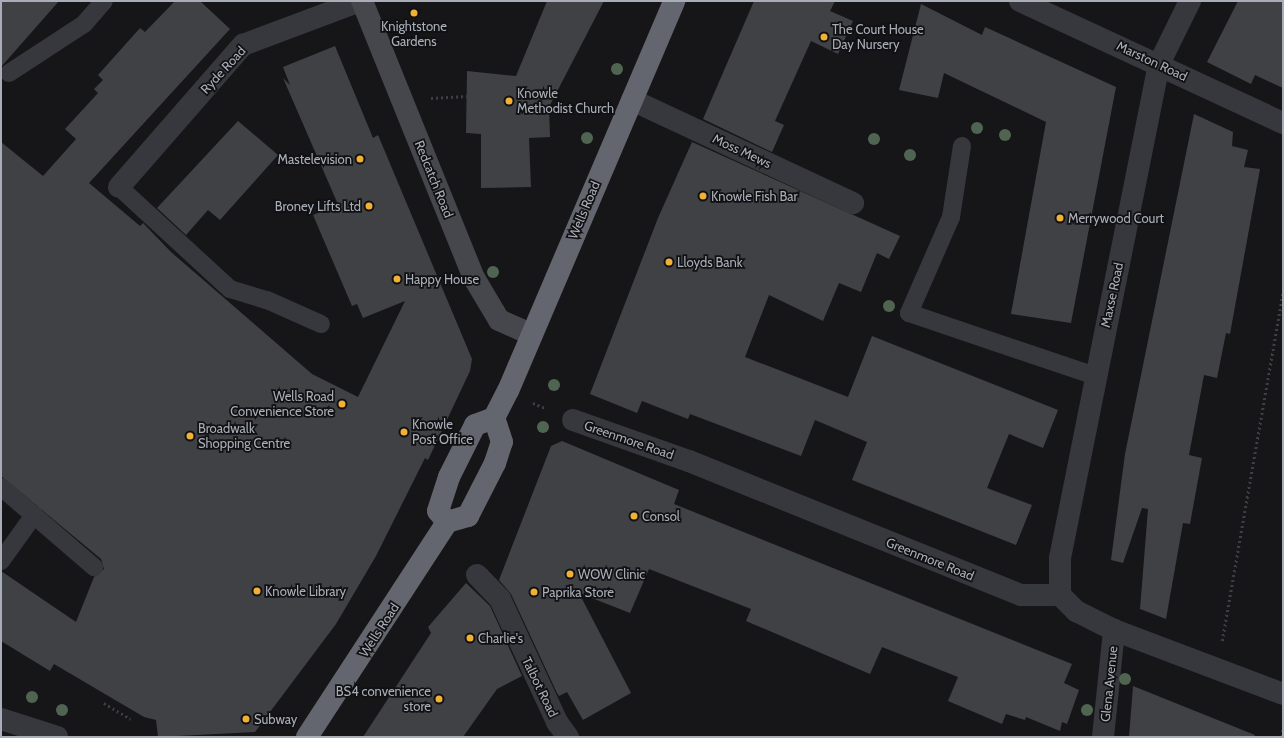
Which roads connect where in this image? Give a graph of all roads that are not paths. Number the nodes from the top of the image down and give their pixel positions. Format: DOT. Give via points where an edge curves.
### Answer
graph roads {
  1 [pos="104,1"];
  2 [pos="361,1"];
  3 [pos="674,1"];
  4 [pos="1020,1"];
  5 [pos="1190,1"];
  6 [pos="1159,64"];
  7 [pos="9,73"];
  8 [pos="632,100"];
  9 [pos="1283,124"];
  10 [pos="962,146"];
  11 [pos="119,187"];
  12 [pos="853,202"];
  13 [pos="321,324"];
  14 [pos="532,335"];
  15 [pos="1095,376"];
  16 [pos="494,418"];
  17 [pos="573,420"];
  18 [pos="1,487"];
  19 [pos="34,515"];
  20 [pos="447,522"];
  21 [pos="1,562"];
  22 [pos="94,567"];
  23 [pos="477,575"];
  24 [pos="1060,595"];
  25 [pos="1114,630"];
  26 [pos="1283,694"];
  27 [pos="1,719"];
  28 [pos="563,730"];
  29 [pos="57,737"];
  30 [pos="307,737"];
  31 [pos="1103,737"];
  1 -- 7 [label="lane" via="84,24"];
  2 -- 11 [label="street, Ryde Road" via="243,45"];
  2 -- 14 [label="main road, Redcatch Road" via="474,278 499,320"];
  3 -- 8 [label="highway, Wells Road"];
  4 -- 6 [label="street, Marston Road"];
  5 -- 6 [label="street, Maxse Road"];
  6 -- 9 [label="street, Marston Road"];
  6 -- 15 [label="street, Maxse Road"];
  8 -- 12 [label="street, Moss Mews"];
  8 -- 14 [label="highway, Wells Road"];
  10 -- 15 [label="lane" via="951,217 909,313"];
  11 -- 13 [label="lane" via="230,289 267,300"];
  14 -- 16 [label="highway, Wells Road"];
  15 -- 24 [label="street, Maxse Road" via="1060,558"];
  16 -- 20 [label="highway" via="475,425 449,477 438,511"];
  16 -- 20 [label="highway" via="502,442 495,463 468,516"];
  17 -- 24 [label="street, Greenmore Road" via="689,461 1021,595"];
  18 -- 19 [label="lane"];
  19 -- 21 [label="lane"];
  19 -- 22 [label="lane"];
  20 -- 30 [label="highway, Wells Road"];
  23 -- 28 [label="street, Talbot Road" via="500,599"];
  24 -- 25 [label="street" via="1076,611"];
  25 -- 26 [label="street"];
  25 -- 31 [label="street, Glena Avenue"];
  27 -- 29 [label="street"];
}
